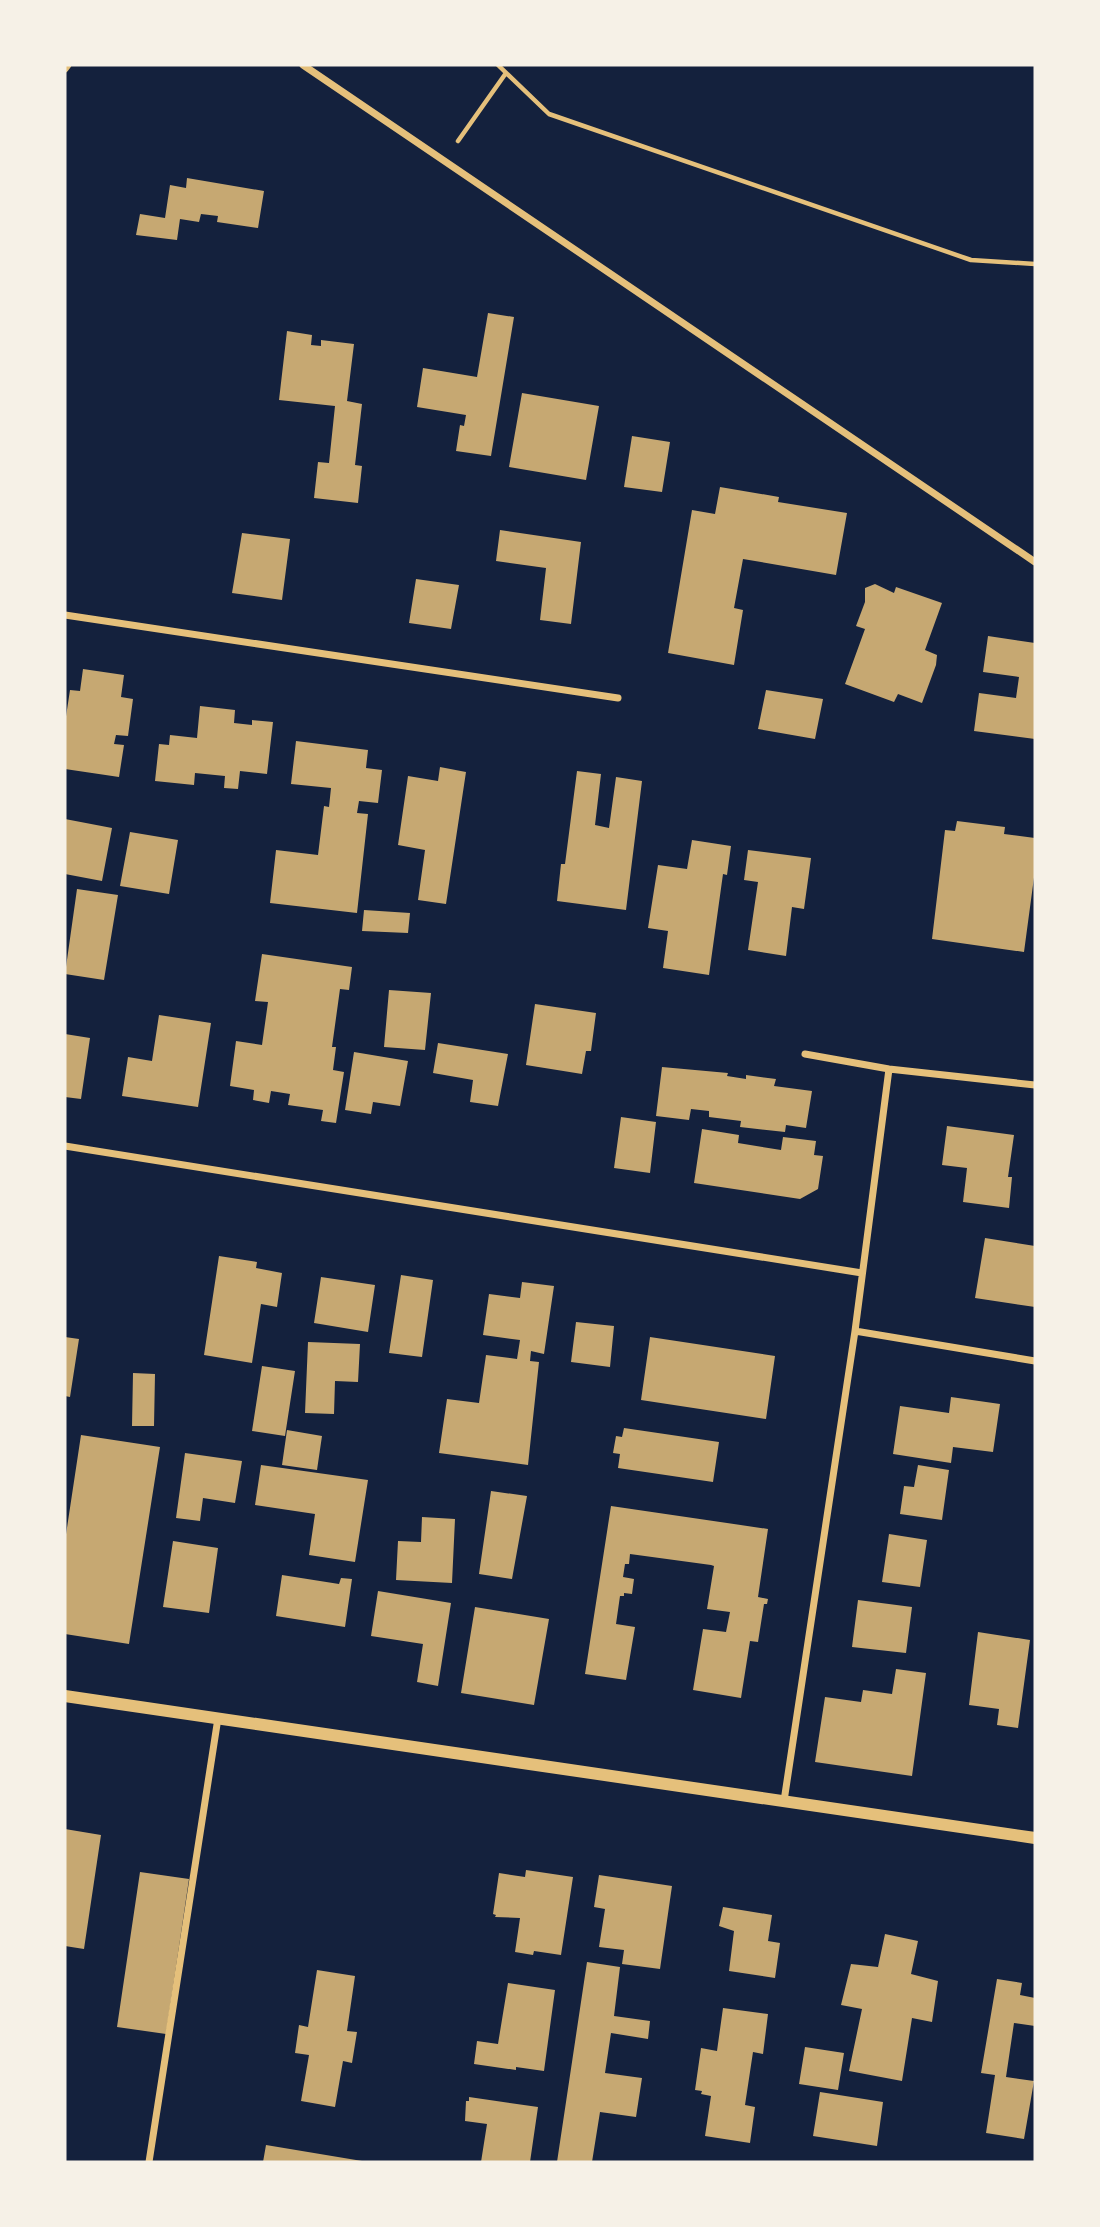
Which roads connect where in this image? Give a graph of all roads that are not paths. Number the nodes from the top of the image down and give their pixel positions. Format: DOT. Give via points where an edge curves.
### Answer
graph roads {
  1 [pos="68,65"];
  2 [pos="303,65"];
  3 [pos="65,69"];
  4 [pos="1035,562"];
  5 [pos="65,615"];
  6 [pos="618,698"];
  7 [pos="805,1054"];
  8 [pos="889,1069"];
  9 [pos="1035,1086"];
  10 [pos="65,1146"];
  11 [pos="862,1273"];
  12 [pos="855,1331"];
  13 [pos="1035,1361"];
  14 [pos="65,1696"];
  15 [pos="218,1718"];
  16 [pos="784,1801"];
  17 [pos="1035,1838"];
  18 [pos="149,2162"];
  1 -- 3 [label="street"];
  2 -- 4 [label="street"];
  5 -- 6 [label="street"];
  7 -- 8 [label="street"];
  8 -- 9 [label="street"];
  8 -- 11 [label="street"];
  10 -- 11 [label="street"];
  11 -- 12 [label="street"];
  12 -- 13 [label="street"];
  12 -- 16 [label="street"];
  14 -- 15 [label="street"];
  15 -- 16 [label="street"];
  15 -- 18 [label="street"];
  16 -- 17 [label="street"];
}
